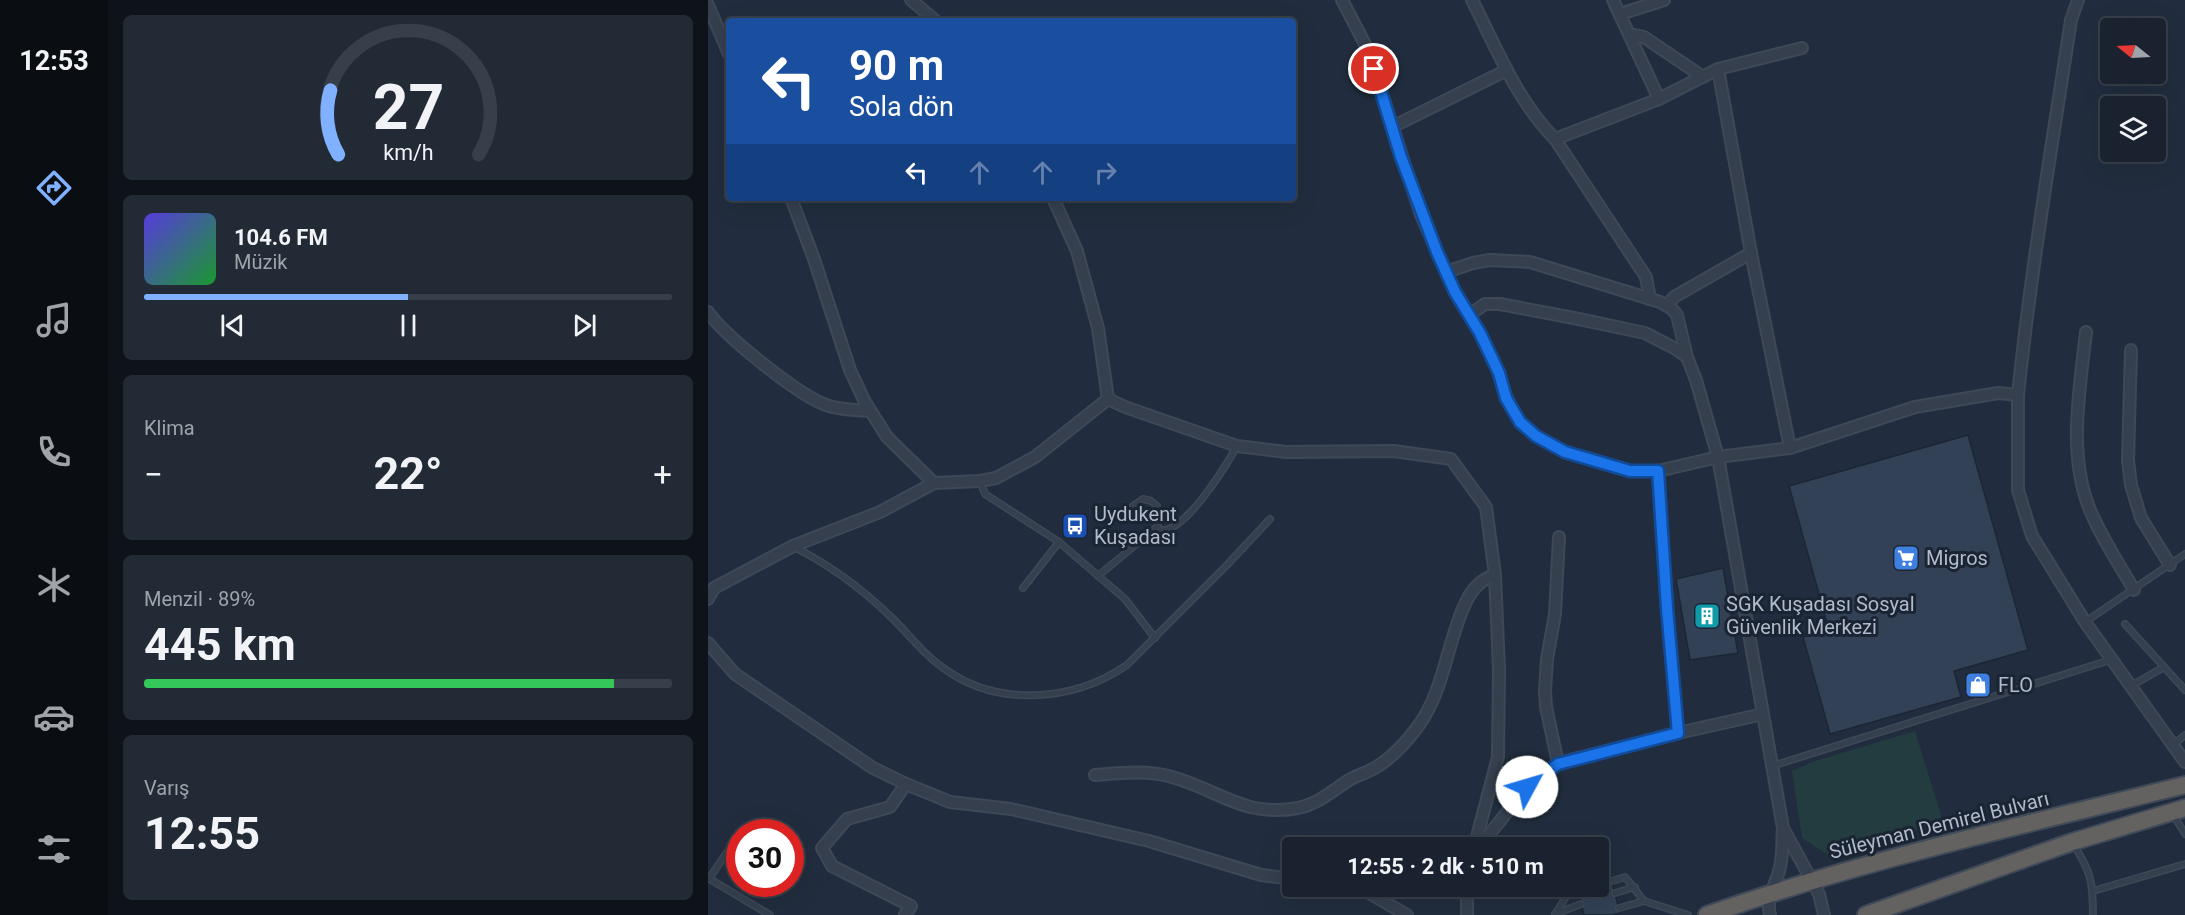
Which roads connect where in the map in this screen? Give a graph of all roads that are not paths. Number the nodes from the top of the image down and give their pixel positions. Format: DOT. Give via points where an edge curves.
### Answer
graph roads {
  1 [pos="911,0"];
  2 [pos="1342,0"];
  3 [pos="1472,0"];
  4 [pos="1613,0"];
  5 [pos="1664,0"];
  6 [pos="2078,0"];
  7 [pos="708,5"];
  8 [pos="1620,14"];
  9 [pos="932,18"];
  10 [pos="1629,34"];
  11 [pos="726,47"];
  12 [pos="1802,48"];
  13 [pos="1718,69"];
  14 [pos="1507,70"];
  15 [pos="1703,77"];
  16 [pos="1659,99"];
  17 [pos="1392,127"];
  18 [pos="1555,139"];
  19 [pos="792,201"];
  20 [pos="1054,201"];
  21 [pos="1751,253"];
  22 [pos="1446,272"];
  23 [pos="1650,299"];
  24 [pos="1667,305"];
  25 [pos="708,312"];
  26 [pos="1469,315"];
  27 [pos="2086,332"];
  28 [pos="2131,350"];
  29 [pos="1687,357"];
  30 [pos="2018,395"];
  31 [pos="1108,399"];
  32 [pos="870,411"];
  33 [pos="1237,446"];
  34 [pos="1790,448"];
  35 [pos="1718,457"];
  36 [pos="1658,471"];
  37 [pos="980,481"];
  38 [pos="934,483"];
  39 [pos="1133,506"];
  40 [pos="1270,519"];
  41 [pos="1157,527"];
  42 [pos="1559,537"];
  43 [pos="1059,542"];
  44 [pos="793,546"];
  45 [pos="2185,554"];
  46 [pos="2170,565"];
  47 [pos="1495,575"];
  48 [pos="1098,576"];
  49 [pos="1023,588"];
  50 [pos="2134,590"];
  51 [pos="708,599"];
  52 [pos="2085,622"];
  53 [pos="2125,624"];
  54 [pos="1155,639"];
  55 [pos="708,643"];
  56 [pos="2108,661"];
  57 [pos="2164,668"];
  58 [pos="2131,686"];
  59 [pos="2185,690"];
  60 [pos="1763,714"];
  61 [pos="1678,733"];
  62 [pos="2185,735"];
  63 [pos="2173,745"];
  64 [pos="2185,762"];
  65 [pos="1558,764"];
  66 [pos="1772,766"];
  67 [pos="1095,775"];
  68 [pos="906,784"];
  69 [pos="2185,785"];
  70 [pos="2178,810"];
  71 [pos="1783,828"];
  72 [pos="2185,834"];
  73 [pos="1476,837"];
  74 [pos="1487,837"];
  75 [pos="2072,842"];
  76 [pos="726,853"];
  77 [pos="2185,864"];
  78 [pos="709,878"];
  79 [pos="1282,878"];
  80 [pos="1810,880"];
  81 [pos="1612,881"];
  82 [pos="1635,887"];
  83 [pos="2093,891"];
  84 [pos="1771,892"];
  85 [pos="1615,894"];
  86 [pos="1376,897"];
  87 [pos="1467,897"];
  88 [pos="1566,897"];
  89 [pos="1644,901"];
  90 [pos="1581,904"];
  91 [pos="1619,908"];
  92 [pos="1555,914"];
  93 [pos="770,915"];
  94 [pos="905,915"];
  95 [pos="1407,915"];
  96 [pos="1467,915"];
  97 [pos="1688,915"];
  98 [pos="1707,915"];
  99 [pos="1770,915"];
  100 [pos="1824,915"];
  101 [pos="1866,915"];
  102 [pos="2093,915"];
  1 -- 9 [label="street"];
  2 -- 17 [label="street" via="1368,50"];
  3 -- 14 [label="street"];
  4 -- 8 [label="street"];
  5 -- 8 [label="street"];
  6 -- 30 [label="street" via="2071,20 2045,189"];
  7 -- 11 [label="street"];
  8 -- 10 [label="street"];
  10 -- 15 [label="street" via="1644,37"];
  10 -- 16 [label="street"];
  12 -- 13 [label="street"];
  13 -- 15 [label="street"];
  13 -- 21 [label="street"];
  14 -- 17 [label="street"];
  14 -- 18 [label="street"];
  15 -- 16 [label="street"];
  16 -- 18 [label="street"];
  17 -- 22 [label="street" via="1421,215"];
  18 -- 23 [label="street" via="1646,277"];
  19 -- 32 [label="street" via="850,370"];
  20 -- 31 [label="street" via="1077,251 1098,328"];
  21 -- 24 [label="street" via="1674,297"];
  21 -- 34 [label="street"];
  22 -- 23 [label="street" via="1490,260 1530,262"];
  22 -- 26 [label="street"];
  23 -- 24 [label="street"];
  24 -- 29 [label="street" via="1677,315"];
  25 -- 32 [label="street" via="722,329 799,391 827,406"];
  26 -- 29 [label="street" via="1485,304 1500,304 1574,318 1645,333"];
  26 -- 36 [label="street" via="1499,373 1506,398 1520,422 1536,436 1565,452 1630,471"];
  27 -- 50 [label="street" via="2077,439 2080,477 2092,516"];
  28 -- 46 [label="street" via="2131,484 2141,518"];
  29 -- 35 [label="street"];
  30 -- 34 [label="street" via="1998,393 1915,407"];
  30 -- 52 [label="street" via="2018,490 2032,536"];
  31 -- 33 [label="street"];
  31 -- 37 [label="street" via="1035,458 996,478"];
  32 -- 38 [label="street" via="887,437"];
  33 -- 41 [label="lane" via="1220,476 1181,522 1165,531"];
  33 -- 47 [label="street" via="1286,452 1394,451 1451,459 1486,507"];
  34 -- 35 [label="street"];
  35 -- 36 [label="street"];
  35 -- 60 [label="street"];
  36 -- 61 [label="street"];
  37 -- 38 [label="street"];
  37 -- 43 [label="lane" via="985,494"];
  38 -- 44 [label="street" via="880,512"];
  39 -- 41 [label="lane" via="1143,500 1154,503"];
  40 -- 54 [label="lane"];
  41 -- 48 [label="lane"];
  42 -- 65 [label="street" via="1555,614 1545,690"];
  43 -- 48 [label="lane"];
  43 -- 49 [label="lane"];
  44 -- 51 [label="street" via="714,588"];
  44 -- 54 [label="lane" via="858,588 944,669 998,692 1041,695 1086,686 1127,665"];
  45 -- 46 [label="lane"];
  46 -- 50 [label="lane"];
  47 -- 67 [label="street" via="1479,584 1466,603 1434,698 1410,736 1377,767 1320,800 1298,808 1260,809 1168,776 1142,772"];
  47 -- 73 [label="street" via="1498,758"];
  48 -- 54 [label="lane" via="1125,599"];
  50 -- 52 [label="lane"];
  52 -- 58 [label="street"];
  53 -- 57 [label="lane"];
  55 -- 68 [label="street" via="735,674 873,768"];
  56 -- 66 [label="lane"];
  57 -- 58 [label="lane"];
  57 -- 59 [label="lane"];
  58 -- 63 [label="street"];
  60 -- 61 [label="street"];
  60 -- 66 [label="street"];
  61 -- 65 [label="street"];
  62 -- 63 [label="lane"];
  63 -- 64 [label="street"];
  65 -- 74 [label="street" via="1527,787"];
  66 -- 71 [label="street"];
  68 -- 79 [label="street" via="950,802 1011,809"];
  68 -- 94 [label="street" via="890,807 847,819 822,848 832,866 911,906"];
  69 -- 80 [label="highway, Süleyman Demirel Bulvarı"];
  70 -- 72 [label="lane"];
  70 -- 75 [label="highway"];
  71 -- 80 [label="street"];
  71 -- 84 [label="street" via="1780,867"];
  75 -- 83 [label="lane" via="2088,867"];
  75 -- 101 [label="highway"];
  76 -- 78 [label="lane"];
  77 -- 83 [label="lane"];
  78 -- 93 [label="lane"];
  80 -- 84 [label="highway, Süleyman Demirel Bulvarı"];
  80 -- 100 [label="street" via="1819,894"];
  81 -- 82 [label="lane" via="1625,877"];
  82 -- 85 [label="lane"];
  82 -- 89 [label="lane"];
  83 -- 102 [label="lane"];
  84 -- 98 [label="highway, Süleyman Demirel Bulvarı"];
  84 -- 99 [label="street"];
  86 -- 95 [label="street"];
  87 -- 96 [label="street"];
  88 -- 92 [label="lane"];
  89 -- 91 [label="lane"];
  89 -- 97 [label="lane"];
  90 -- 92 [label="lane"];
}
